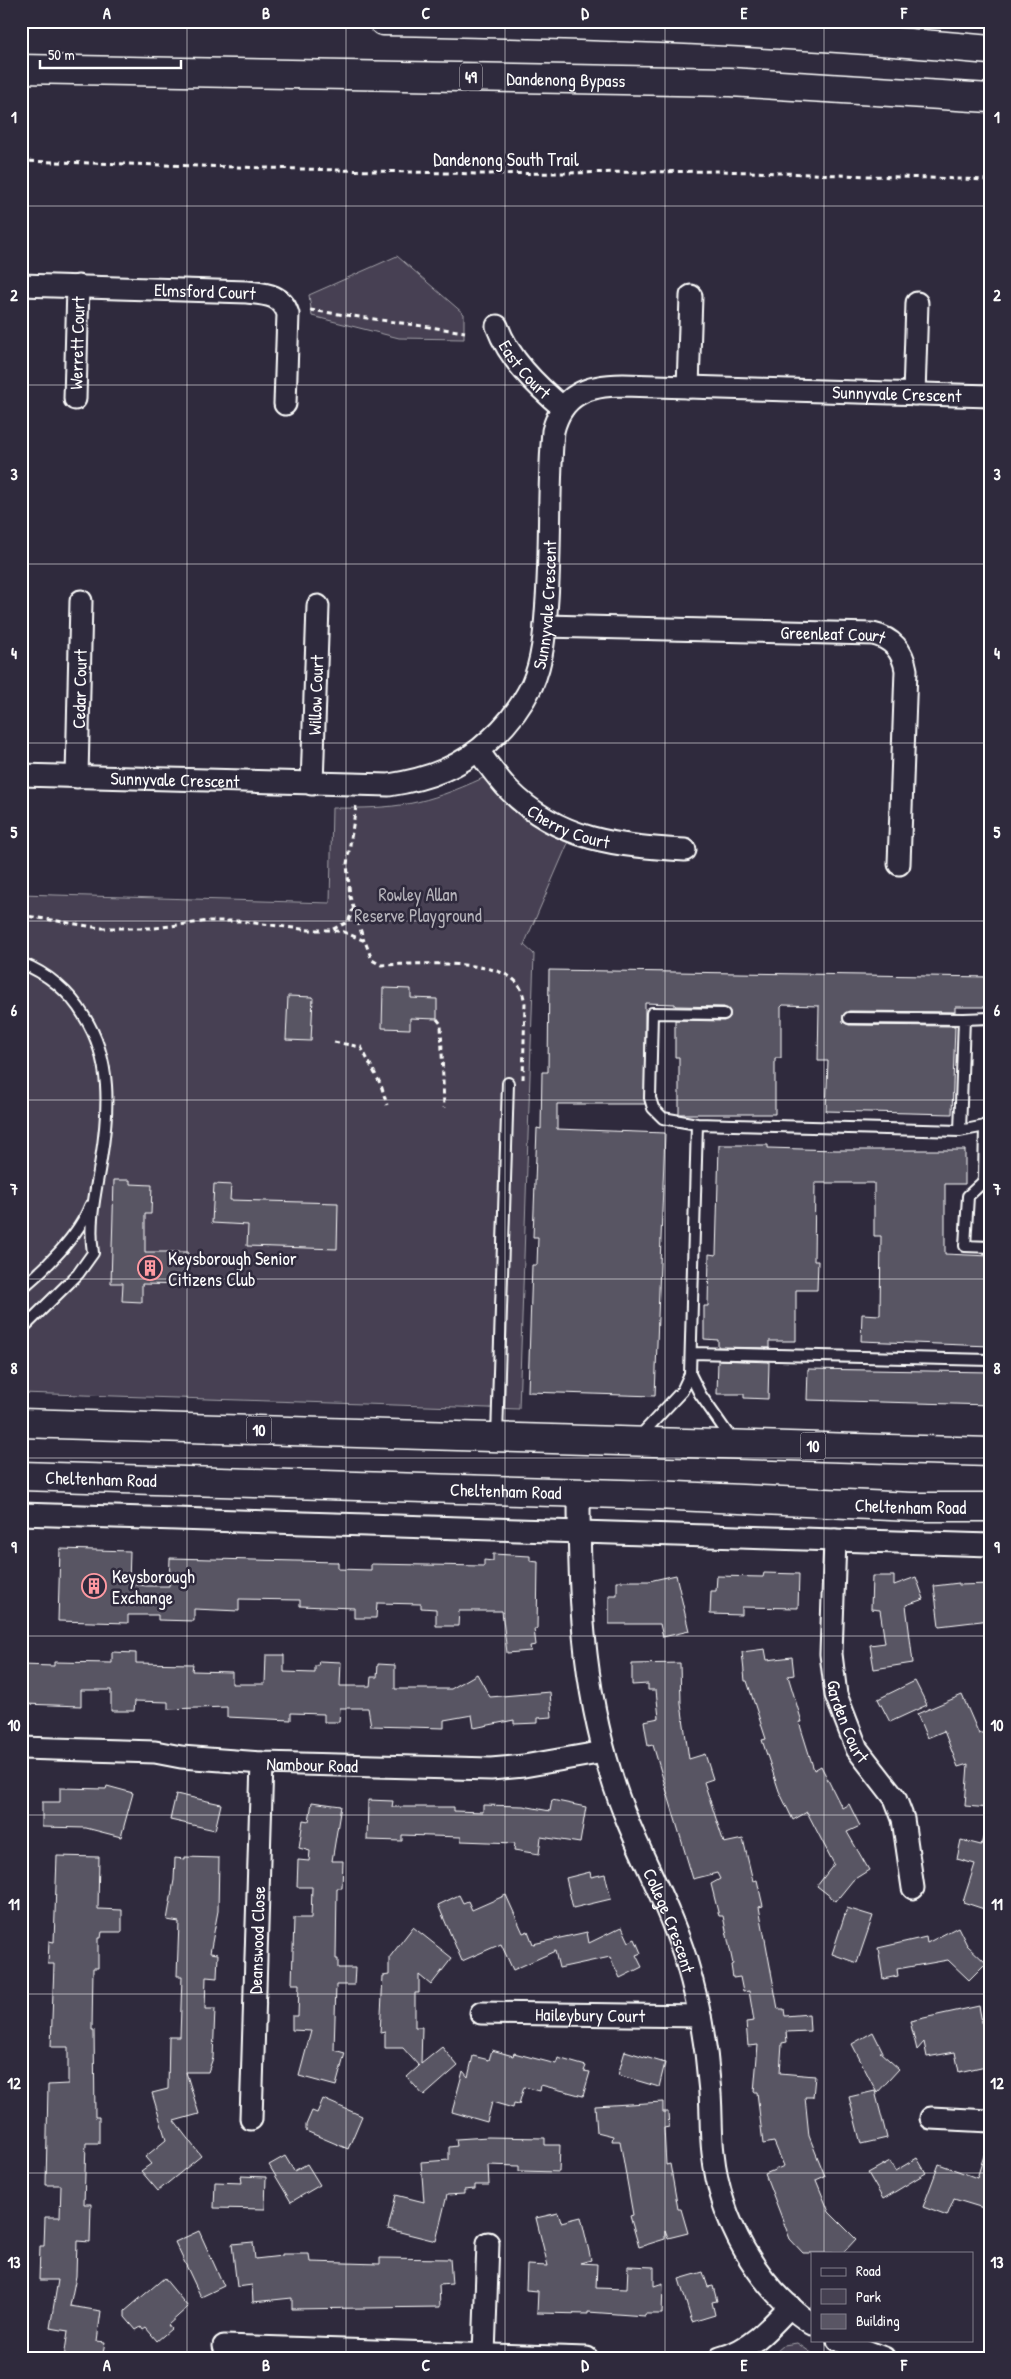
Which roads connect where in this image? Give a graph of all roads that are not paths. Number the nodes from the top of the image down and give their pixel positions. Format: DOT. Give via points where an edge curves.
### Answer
graph roads {
  1 [pos="383,21"];
  2 [pos="990,36"];
  3 [pos="932,44"];
  4 [pos="990,50"];
  5 [pos="21,69"];
  6 [pos="990,98"];
  7 [pos="21,285"];
  8 [pos="78,286"];
  9 [pos="691,296"];
  10 [pos="917,304"];
  11 [pos="496,326"];
  12 [pos="688,387"];
  13 [pos="914,394"];
  14 [pos="990,396"];
  15 [pos="76,399"];
  16 [pos="285,404"];
  17 [pos="563,408"];
  18 [pos="81,601"];
  19 [pos="318,606"];
  20 [pos="546,626"];
  21 [pos="478,752"];
  22 [pos="21,776"];
  23 [pos="77,777"];
  24 [pos="312,784"];
  25 [pos="685,850"];
  26 [pos="899,864"];
  27 [pos="21,962"];
  28 [pos="724,1014"];
  29 [pos="849,1018"];
  30 [pos="990,1018"];
  31 [pos="964,1020"];
  32 [pos="508,1083"];
  33 [pos="697,1124"];
  34 [pos="987,1125"];
  35 [pos="960,1131"];
  36 [pos="94,1197"];
  37 [pos="990,1246"];
  38 [pos="21,1289"];
  39 [pos="21,1330"];
  40 [pos="691,1353"];
  41 [pos="990,1360"];
  42 [pos="690,1374"];
  43 [pos="21,1423"];
  44 [pos="497,1437"];
  45 [pos="637,1440"];
  46 [pos="734,1444"];
  47 [pos="990,1452"];
  48 [pos="21,1476"];
  49 [pos="579,1494"];
  50 [pos="990,1506"];
  51 [pos="21,1514"];
  52 [pos="579,1532"];
  53 [pos="835,1540"];
  54 [pos="990,1545"];
  55 [pos="21,1748"];
  56 [pos="604,1752"];
  57 [pos="262,1763"];
  58 [pos="913,1888"];
  59 [pos="481,2013"];
  60 [pos="700,2016"];
  61 [pos="931,2118"];
  62 [pos="251,2119"];
  63 [pos="990,2121"];
  64 [pos="488,2243"];
  65 [pos="790,2306"];
  66 [pos="811,2323"];
  67 [pos="843,2342"];
  68 [pos="224,2346"];
  69 [pos="484,2354"];
  70 [pos="586,2358"];
  71 [pos="720,2358"];
  72 [pos="884,2358"];
  1 -- 3 [label="main road" via="617,27"];
  2 -- 3 [label="main road"];
  3 -- 4 [label="main road"];
  5 -- 6 [label="main road, Dandenong Bypass / 49" via="730,82"];
  7 -- 8 [label="street, Elmsford Court"];
  8 -- 15 [label="street, Werrett Court"];
  8 -- 16 [label="street, Elmsford Court" via="247,292 276,297 288,314"];
  9 -- 12 [label="street"];
  10 -- 13 [label="street"];
  11 -- 17 [label="street, East Court" via="518,363"];
  12 -- 13 [label="street, Sunnyvale Crescent"];
  12 -- 17 [label="street, Sunnyvale Crescent" via="600,385 577,395"];
  13 -- 14 [label="street, Sunnyvale Crescent"];
  17 -- 20 [label="street, Sunnyvale Crescent" via="556,420 552,447"];
  18 -- 23 [label="street, Cedar Court"];
  19 -- 24 [label="street, Willow Court"];
  20 -- 21 [label="street, Sunnyvale Crescent" via="532,684 513,716"];
  20 -- 26 [label="street, Greenleaf Court" via="873,634 888,640 901,653 906,670"];
  21 -- 24 [label="street, Sunnyvale Crescent" via="457,765 411,782 389,785"];
  21 -- 25 [label="street, Cherry Court" via="508,790 526,805 580,836 632,847"];
  22 -- 23 [label="street, Sunnyvale Crescent"];
  23 -- 24 [label="street, Sunnyvale Crescent"];
  27 -- 36 [label="lane" via="52,980 68,994 92,1028 101,1049 108,1087"];
  28 -- 33 [label="lane" via="652,1013 651,1103 663,1118"];
  29 -- 31 [label="lane"];
  30 -- 31 [label="lane"];
  31 -- 35 [label="lane"];
  32 -- 44 [label="lane"];
  33 -- 35 [label="lane"];
  33 -- 40 [label="lane"];
  34 -- 35 [label="lane"];
  34 -- 37 [label="lane" via="984,1178 968,1196 965,1246"];
  36 -- 38 [label="lane" via="81,1223 44,1268"];
  36 -- 39 [label="lane" via="90,1236 93,1253 78,1274"];
  40 -- 41 [label="lane"];
  40 -- 42 [label="lane"];
  42 -- 45 [label="lane" via="682,1391"];
  42 -- 46 [label="lane"];
  43 -- 44 [label="main road, 10"];
  44 -- 45 [label="main road, 10"];
  45 -- 46 [label="main road, 10"];
  46 -- 47 [label="main road, 10"];
  48 -- 49 [label="main road, Cheltenham Road"];
  49 -- 50 [label="main road, Cheltenham Road"];
  49 -- 52 [label="street, College Crescent"];
  51 -- 52 [label="street, Cheltenham Road"];
  52 -- 53 [label="street, Cheltenham Road"];
  52 -- 56 [label="street, College Crescent" via="583,1646"];
  53 -- 54 [label="street, Cheltenham Road"];
  53 -- 58 [label="street, Garden Court" via="830,1654 836,1696 858,1749 895,1798 903,1820"];
  55 -- 57 [label="street, Nambour Road" via="155,1752"];
  56 -- 57 [label="street, Nambour Road" via="491,1769"];
  56 -- 60 [label="street, College Crescent" via="619,1800 686,1961"];
  57 -- 62 [label="street, Deanswood Close"];
  59 -- 60 [label="street, Haileybury Court"];
  60 -- 65 [label="street, College Crescent" via="710,2084 713,2153 725,2208 752,2262"];
  61 -- 63 [label="street"];
  64 -- 69 [label="street"];
  65 -- 66 [label="street, College Crescent"];
  65 -- 71 [label="street" via="746,2348"];
  67 -- 72 [label="street"];
  68 -- 69 [label="street"];
  69 -- 70 [label="street"];
}
